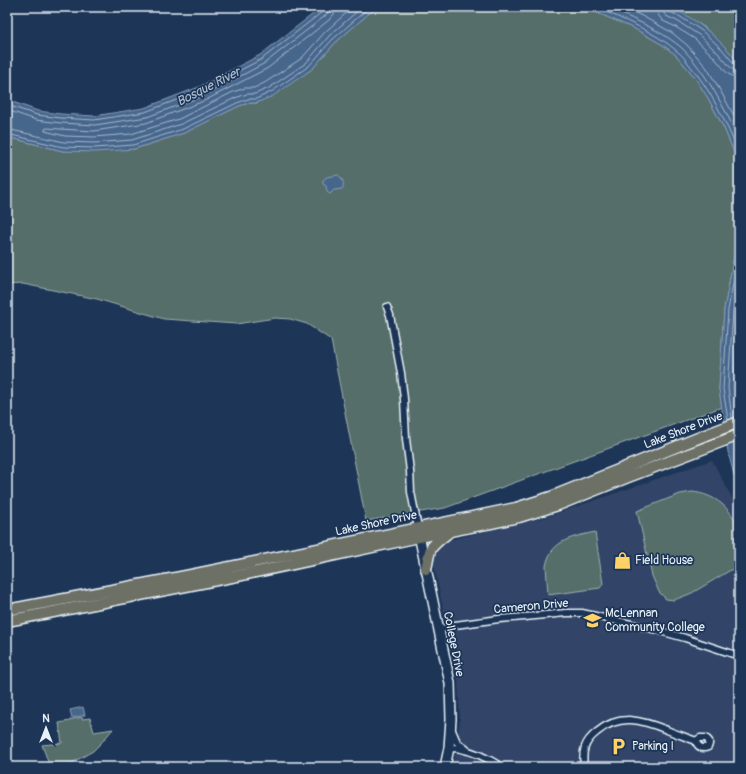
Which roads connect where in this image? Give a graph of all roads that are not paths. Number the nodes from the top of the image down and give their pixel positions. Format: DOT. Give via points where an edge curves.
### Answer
graph roads {
  1 [pos="387,307"];
  2 [pos="739,422"];
  3 [pos="739,435"];
  4 [pos="450,531"];
  5 [pos="418,532"];
  6 [pos="426,569"];
  7 [pos="7,610"];
  8 [pos="7,621"];
  9 [pos="439,630"];
  10 [pos="739,656"];
  11 [pos="451,728"];
  12 [pos="696,741"];
  13 [pos="449,748"];
  14 [pos="471,752"];
  15 [pos="445,767"];
  16 [pos="502,767"];
  17 [pos="584,767"];
  1 -- 5 [label="street" via="401,372 411,492"];
  2 -- 5 [label="main road, Lake Shore Drive" via="531,503"];
  3 -- 4 [label="main road, Lake Shore Drive" via="544,510"];
  4 -- 5 [label="main road, Lake Shore Drive"];
  4 -- 6 [label="main road" via="432,547"];
  5 -- 6 [label="street, College Drive"];
  5 -- 7 [label="main road, Lake Shore Drive"];
  5 -- 8 [label="main road, Lake Shore Drive" via="242,575"];
  6 -- 9 [label="street, College Drive"];
  9 -- 10 [label="street, Cameron Drive" via="482,621 582,613 653,629"];
  9 -- 11 [label="street, College Drive" via="450,684"];
  11 -- 13 [label="street, College Drive"];
  11 -- 14 [label="street" via="457,742"];
  12 -- 17 [label="street" via="644,721 616,722 598,730 586,743"];
  13 -- 14 [label="street"];
  13 -- 15 [label="street, College Drive"];
  14 -- 16 [label="street"];
}
